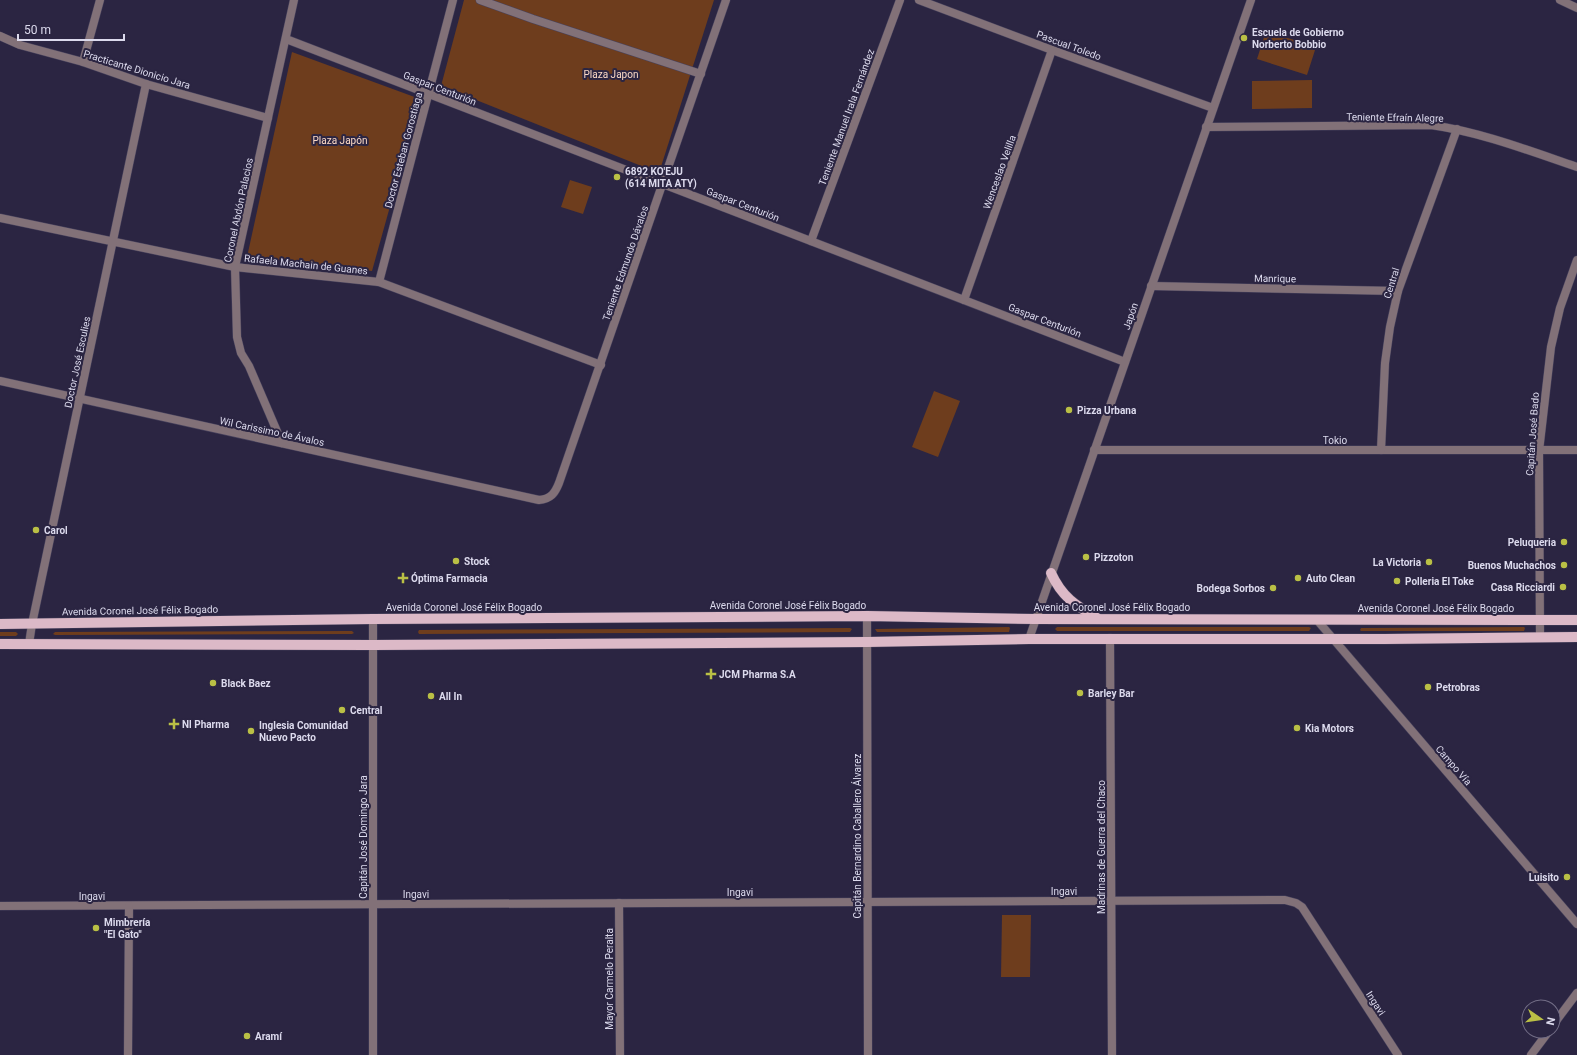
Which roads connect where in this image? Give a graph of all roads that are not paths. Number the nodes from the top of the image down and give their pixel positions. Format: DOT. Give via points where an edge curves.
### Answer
graph roads {
  1 [pos="100,0"];
  2 [pos="294,0"];
  3 [pos="453,0"];
  4 [pos="480,0"];
  5 [pos="726,0"];
  6 [pos="900,0"];
  7 [pos="919,0"];
  8 [pos="1251,0"];
  9 [pos="1560,0"];
  10 [pos="1577,8"];
  11 [pos="0,36"];
  12 [pos="286,39"];
  13 [pos="1052,50"];
  14 [pos="83,62"];
  15 [pos="701,74"];
  16 [pos="146,84"];
  17 [pos="428,94"];
  18 [pos="1213,108"];
  19 [pos="268,118"];
  20 [pos="1206,127"];
  21 [pos="1457,129"];
  22 [pos="1577,167"];
  23 [pos="663,184"];
  24 [pos="0,218"];
  25 [pos="113,241"];
  26 [pos="811,241"];
  27 [pos="1577,260"];
  28 [pos="235,267"];
  29 [pos="379,282"];
  30 [pos="1151,286"];
  31 [pos="1398,291"];
  32 [pos="964,300"];
  33 [pos="1125,362"];
  34 [pos="601,365"];
  35 [pos="0,381"];
  36 [pos="80,399"];
  37 [pos="282,443"];
  38 [pos="1094,450"];
  39 [pos="1381,450"];
  40 [pos="1577,450"];
  41 [pos="1539,451"];
  42 [pos="540,500"];
  43 [pos="1051,573"];
  44 [pos="867,616"];
  45 [pos="1097,618"];
  46 [pos="373,619"];
  47 [pos="1035,619"];
  48 [pos="1317,620"];
  49 [pos="1540,620"];
  50 [pos="1577,620"];
  51 [pos="0,624"];
  52 [pos="32,624"];
  53 [pos="1540,636"];
  54 [pos="1577,637"];
  55 [pos="1110,638"];
  56 [pos="1029,639"];
  57 [pos="1333,639"];
  58 [pos="867,642"];
  59 [pos="0,644"];
  60 [pos="29,644"];
  61 [pos="374,645"];
  62 [pos="1111,900"];
  63 [pos="867,902"];
  64 [pos="619,903"];
  65 [pos="373,904"];
  66 [pos="0,906"];
  67 [pos="129,906"];
  68 [pos="1577,924"];
  69 [pos="1577,993"];
  70 [pos="1561,1014"];
  71 [pos="1543,1039"];
  72 [pos="128,1055"];
  73 [pos="373,1055"];
  74 [pos="620,1055"];
  75 [pos="868,1055"];
  76 [pos="1112,1055"];
  77 [pos="1398,1055"];
  78 [pos="1531,1055"];
  1 -- 14 [label="street"];
  2 -- 12 [label="street, Coronel Abdón Palacios"];
  3 -- 17 [label="street, Doctor Esteban Gorostiaga"];
  4 -- 15 [label="street"];
  5 -- 15 [label="street, Teniente Edmundo Dávalos"];
  6 -- 26 [label="street, Teniente Manuel Irala Fernández"];
  7 -- 13 [label="street, Pascual Toledo"];
  8 -- 18 [label="street, Japón"];
  9 -- 10 [label="street"];
  11 -- 14 [label="street, Practicante Dionicio Jara" via="20,45"];
  12 -- 17 [label="street, Gaspar Centurión"];
  12 -- 19 [label="street, Coronel Abdón Palacios"];
  13 -- 18 [label="street, Pascual Toledo"];
  13 -- 32 [label="street, Wenceslao Velilla"];
  14 -- 16 [label="street, Practicante Dionicio Jara"];
  15 -- 23 [label="street, Teniente Edmundo Dávalos"];
  16 -- 19 [label="street, Practicante Dionicio Jara"];
  16 -- 25 [label="street, Doctor José Esculies"];
  17 -- 23 [label="street, Gaspar Centurión"];
  17 -- 29 [label="street, Doctor Esteban Gorostiaga"];
  18 -- 20 [label="street, Japón"];
  19 -- 28 [label="street, Coronel Abdón Palacios"];
  20 -- 21 [label="street, Teniente Efraín Alegre" via="1431,125"];
  20 -- 30 [label="street, Japón"];
  21 -- 22 [label="street, Teniente Efraín Alegre"];
  21 -- 31 [label="street, Central"];
  23 -- 26 [label="street, Gaspar Centurión"];
  23 -- 34 [label="street, Teniente Edmundo Dávalos"];
  24 -- 25 [label="street, Rafaela Machain de Guanes"];
  25 -- 28 [label="street, Rafaela Machain de Guanes"];
  25 -- 36 [label="street, Doctor José Esculies"];
  26 -- 32 [label="street, Gaspar Centurión"];
  27 -- 41 [label="street, Capitán José Bado" via="1560,308 1551,347"];
  28 -- 29 [label="street, Rafaela Machain de Guanes"];
  28 -- 37 [label="street, Coronel Abdón Palacios" via="237,337 241,353"];
  29 -- 34 [label="street, Rafaela Machain de Guanes"];
  30 -- 31 [label="street, Manrique"];
  30 -- 33 [label="street, Japón"];
  31 -- 39 [label="street, Central" via="1385,363"];
  32 -- 33 [label="street, Gaspar Centurión"];
  33 -- 38 [label="street, Japón"];
  34 -- 42 [label="street, Teniente Edmundo Dávalos" via="556,489 550,497"];
  35 -- 36 [label="street, Wil Carissimo de Ávalos"];
  36 -- 37 [label="street, Wil Carissimo de Ávalos"];
  36 -- 52 [label="street, Doctor José Esculies"];
  37 -- 42 [label="street, Wil Carissimo de Ávalos"];
  38 -- 39 [label="street, Tokio"];
  38 -- 43 [label="street, Japón"];
  39 -- 41 [label="street, Tokio"];
  40 -- 41 [label="street, Tokio"];
  41 -- 49 [label="street, Capitán José Bado"];
  43 -- 45 [label="main road" via="1058,587 1071,601"];
  43 -- 47 [label="street, Japón"];
  44 -- 46 [label="main road, Avenida Coronel José Félix Bogado"];
  44 -- 47 [label="main road, Avenida Coronel José Félix Bogado"];
  44 -- 58 [label="street, Capitán Bernardino Caballero Álvarez"];
  45 -- 47 [label="main road, Avenida Coronel José Félix Bogado"];
  45 -- 48 [label="main road, Avenida Coronel José Félix Bogado"];
  46 -- 52 [label="main road, Avenida Coronel José Félix Bogado"];
  46 -- 61 [label="street, Capitán José Domingo Jara"];
  47 -- 56 [label="street, Japón"];
  48 -- 49 [label="main road, Avenida Coronel José Félix Bogado"];
  48 -- 57 [label="street, Campo Vía"];
  49 -- 50 [label="main road, Avenida Coronel José Félix Bogado"];
  49 -- 53 [label="street, Capitán José Bado"];
  51 -- 52 [label="main road, Avenida Coronel José Félix Bogado"];
  52 -- 60 [label="street, Doctor José Esculies"];
  53 -- 54 [label="main road"];
  53 -- 57 [label="main road"];
  55 -- 56 [label="main road"];
  55 -- 57 [label="main road"];
  55 -- 62 [label="street, Madrinas de Guerra del Chaco"];
  56 -- 58 [label="main road"];
  57 -- 68 [label="street, Campo Vía"];
  58 -- 61 [label="main road"];
  58 -- 63 [label="street, Capitán Bernardino Caballero Álvarez"];
  59 -- 60 [label="main road"];
  60 -- 61 [label="main road"];
  61 -- 65 [label="street, Capitán José Domingo Jara"];
  62 -- 63 [label="street, Ingavi"];
  62 -- 76 [label="street, Madrinas de Guerra del Chaco"];
  62 -- 77 [label="street, Ingavi" via="1285,900 1296,903 1302,907"];
  63 -- 64 [label="street, Ingavi"];
  63 -- 75 [label="street, Capitán Bernardino Caballero Álvarez"];
  64 -- 65 [label="street, Ingavi"];
  64 -- 74 [label="street, Mayor Carmelo Peralta"];
  65 -- 67 [label="street, Ingavi"];
  65 -- 73 [label="street, Capitán José Domingo Jara"];
  66 -- 67 [label="street, Ingavi"];
  67 -- 72 [label="street"];
  69 -- 70 [label="street"];
  71 -- 78 [label="street"];
}
